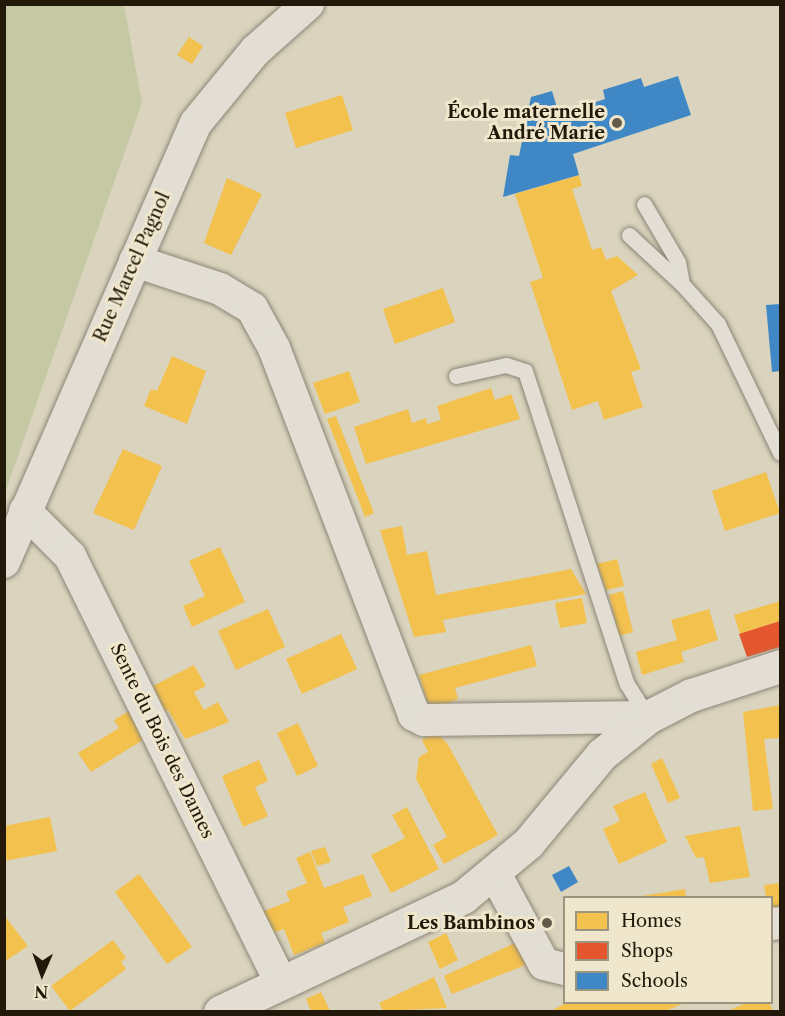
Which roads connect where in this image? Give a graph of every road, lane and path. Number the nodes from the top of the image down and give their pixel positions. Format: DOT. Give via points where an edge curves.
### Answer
graph roads {
  1 [pos="308,4"];
  2 [pos="644,204"];
  3 [pos="629,235"];
  4 [pos="135,261"];
  5 [pos="682,284"];
  6 [pos="456,376"];
  7 [pos="780,453"];
  8 [pos="25,511"];
  9 [pos="4,562"];
  10 [pos="780,666"];
  11 [pos="648,717"];
  12 [pos="495,874"];
  13 [pos="563,969"];
  14 [pos="281,983"];
  15 [pos="220,1011"];
  1 -- 4 [label="street, Rue Marcel Pagnol" via="255,51 195,123"];
  2 -- 5 [label="lane" via="678,262"];
  3 -- 5 [label="lane"];
  4 -- 8 [label="street, Rue Marcel Pagnol"];
  4 -- 11 [label="street" via="220,289 252,308 274,348 405,699 424,720"];
  5 -- 7 [label="lane" via="718,324"];
  6 -- 11 [label="lane" via="506,366 525,371 627,684"];
  8 -- 9 [label="street, Rue Marcel Pagnol"];
  8 -- 14 [label="street, Sente du Bois des Dames" via="70,556"];
  10 -- 11 [label="street" via="691,695"];
  11 -- 12 [label="street" via="602,754"];
  12 -- 13 [label="street" via="544,964"];
  12 -- 14 [label="street" via="430,918"];
  14 -- 15 [label="street"];
}
